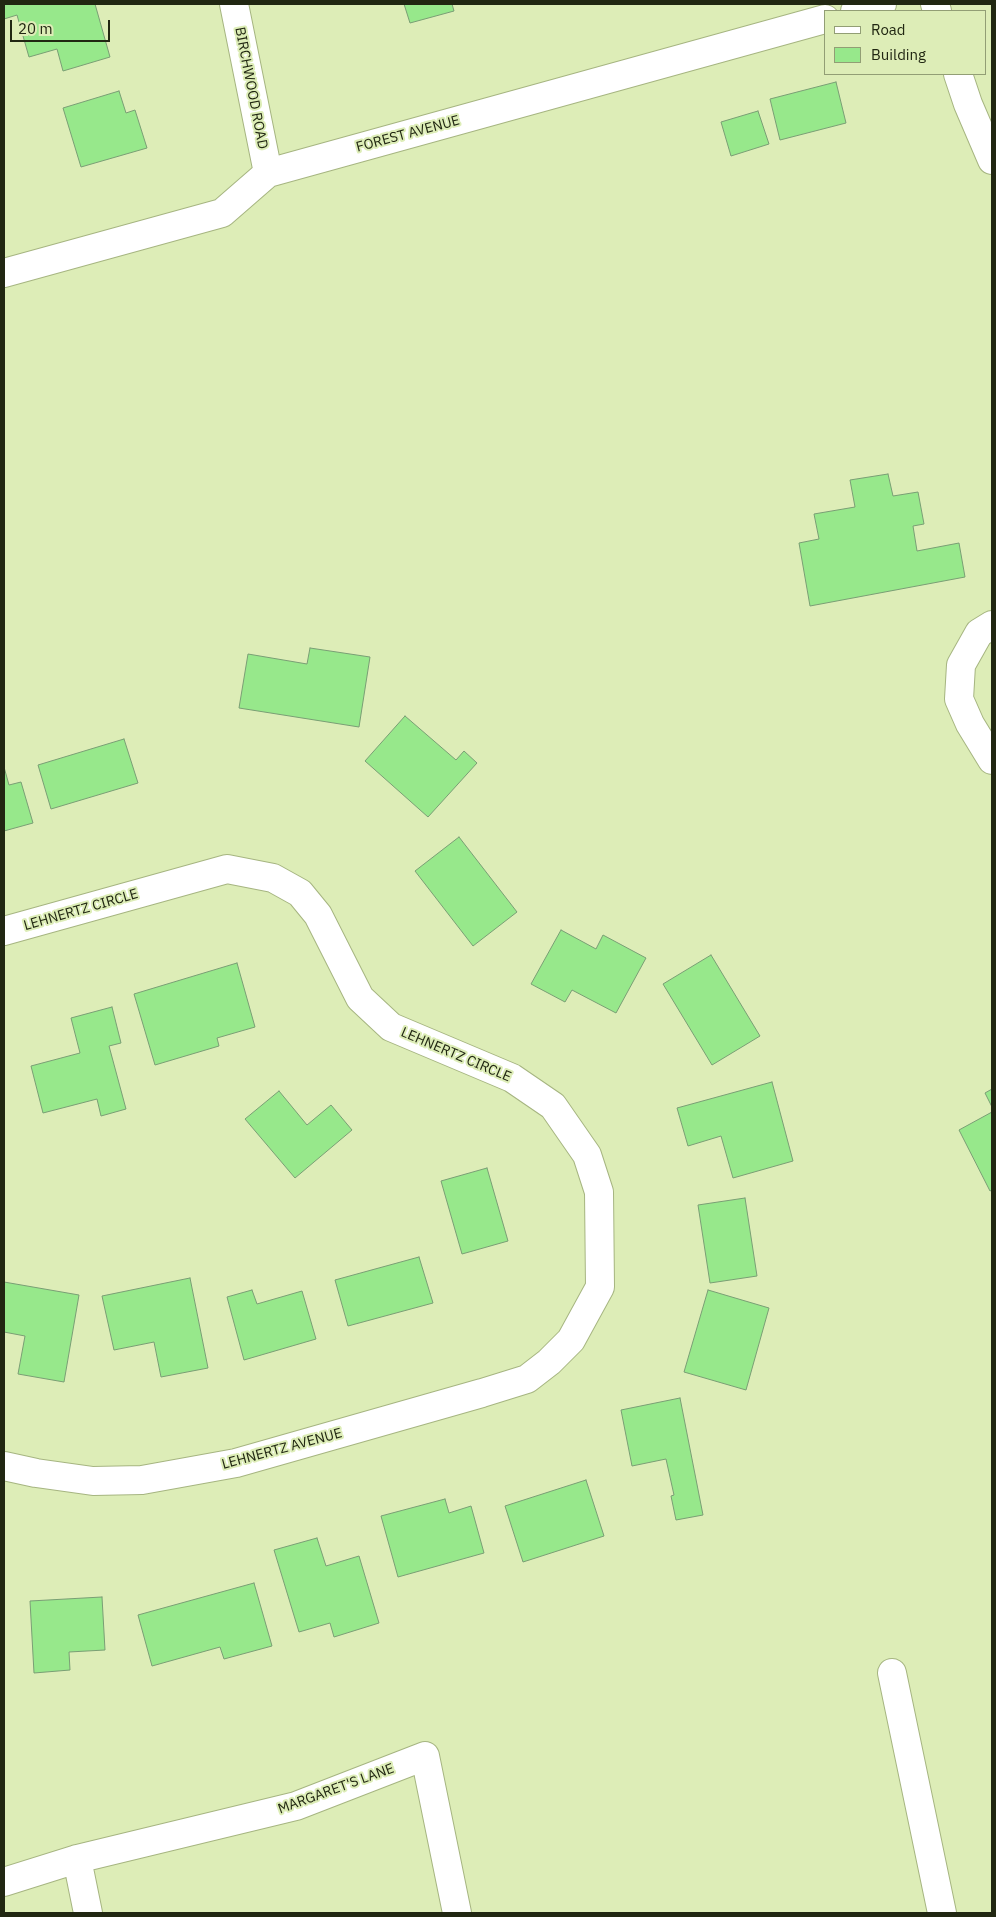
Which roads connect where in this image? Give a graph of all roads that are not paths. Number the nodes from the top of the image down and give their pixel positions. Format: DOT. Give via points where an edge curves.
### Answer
graph roads {
  1 [pos="234,4"];
  2 [pos="882,4"];
  3 [pos="859,10"];
  4 [pos="824,20"];
  5 [pos="958,75"];
  6 [pos="992,160"];
  7 [pos="268,173"];
  8 [pos="4,273"];
  9 [pos="992,625"];
  10 [pos="992,760"];
  11 [pos="4,931"];
  12 [pos="549,1362"];
  13 [pos="4,1466"];
  14 [pos="892,1673"];
  15 [pos="77,1859"];
  16 [pos="4,1882"];
  17 [pos="88,1913"];
  18 [pos="457,1913"];
  19 [pos="942,1913"];
  1 -- 7 [label="street, BIRCHWOOD ROAD"];
  2 -- 3 [label="street"];
  4 -- 7 [label="street, FOREST AVENUE"];
  5 -- 6 [label="street"];
  7 -- 8 [label="street, FOREST AVENUE" via="222,213"];
  9 -- 10 [label="street" via="979,633 961,665 959,699"];
  11 -- 12 [label="street, LEHNERTZ CIRCLE" via="227,869 273,878 300,893 318,915 360,998 391,1027 512,1078 554,1106 587,1155 599,1192 600,1287 571,1340"];
  12 -- 13 [label="street, LEHNERTZ AVENUE" via="527,1378 236,1463 142,1480 103,1480"];
  14 -- 19 [label="street"];
  15 -- 16 [label="street, MARGARET'S LANE"];
  15 -- 17 [label="street"];
  15 -- 18 [label="street, MARGARET'S LANE" via="296,1806 426,1756"];
}
